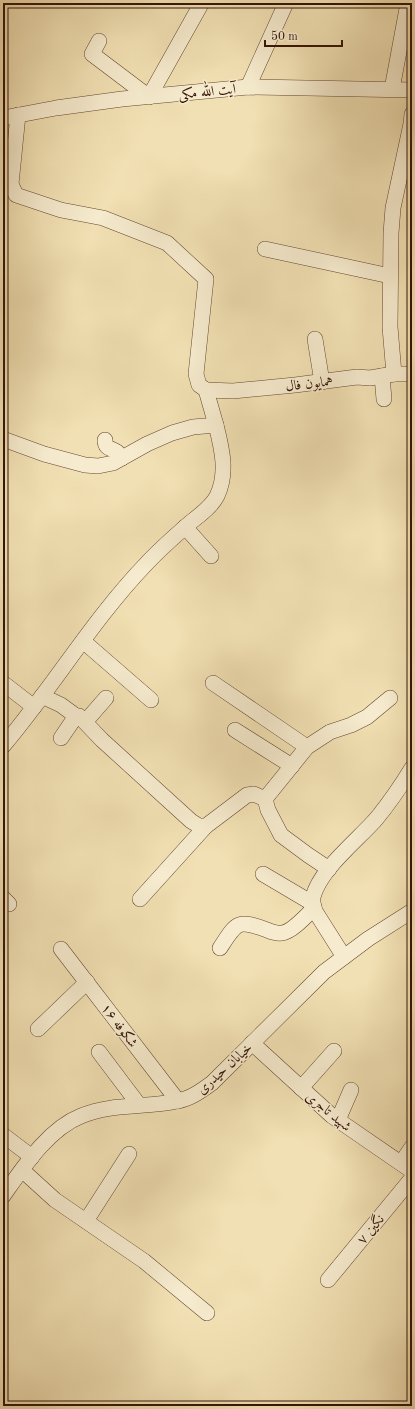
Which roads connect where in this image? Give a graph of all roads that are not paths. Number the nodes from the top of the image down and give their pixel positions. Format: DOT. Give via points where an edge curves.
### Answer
graph roads {
  1 [pos="196,3"];
  2 [pos="286,3"];
  3 [pos="408,3"];
  4 [pos="99,41"];
  5 [pos="248,87"];
  6 [pos="392,89"];
  7 [pos="412,90"];
  8 [pos="149,97"];
  9 [pos="412,114"];
  10 [pos="18,115"];
  11 [pos="3,118"];
  12 [pos="265,249"];
  13 [pos="390,276"];
  14 [pos="315,339"];
  15 [pos="412,374"];
  16 [pos="388,375"];
  17 [pos="322,382"];
  18 [pos="206,390"];
  19 [pos="384,400"];
  20 [pos="216,426"];
  21 [pos="3,439"];
  22 [pos="105,440"];
  23 [pos="122,458"];
  24 [pos="185,528"];
  25 [pos="211,556"];
  26 [pos="83,641"];
  27 [pos="3,683"];
  28 [pos="213,683"];
  29 [pos="106,698"];
  30 [pos="390,698"];
  31 [pos="151,700"];
  32 [pos="38,701"];
  33 [pos="80,719"];
  34 [pos="235,730"];
  35 [pos="61,738"];
  36 [pos="3,746"];
  37 [pos="307,747"];
  38 [pos="292,766"];
  39 [pos="412,768"];
  40 [pos="265,800"];
  41 [pos="206,826"];
  42 [pos="329,869"];
  43 [pos="263,874"];
  44 [pos="140,899"];
  45 [pos="313,906"];
  46 [pos="410,914"];
  47 [pos="61,948"];
  48 [pos="220,948"];
  49 [pos="344,957"];
  50 [pos="87,982"];
  51 [pos="38,1029"];
  52 [pos="252,1043"];
  53 [pos="334,1051"];
  54 [pos="100,1052"];
  55 [pos="301,1088"];
  56 [pos="351,1090"];
  57 [pos="178,1101"];
  58 [pos="139,1105"];
  59 [pos="338,1120"];
  60 [pos="3,1135"];
  61 [pos="412,1147"];
  62 [pos="129,1154"];
  63 [pos="32,1158"];
  64 [pos="406,1167"];
  65 [pos="22,1170"];
  66 [pos="412,1178"];
  67 [pos="3,1196"];
  68 [pos="86,1221"];
  69 [pos="328,1280"];
  70 [pos="207,1313"];
  1 -- 8 [label="street" via="200,6"];
  2 -- 5 [label="street"];
  3 -- 6 [label="street"];
  4 -- 8 [label="street" via="92,54"];
  5 -- 6 [label="street, آیت الله مکی"];
  5 -- 8 [label="street, آیت الله مکی"];
  6 -- 7 [label="street, آیت الله مکی"];
  8 -- 10 [label="street, آیت الله مکی"];
  9 -- 13 [label="street" via="393,208"];
  10 -- 11 [label="street, آیت الله مکی"];
  10 -- 18 [label="street" via="11,184 16,196 61,210 103,218 167,243 206,279 196,374 199,385"];
  12 -- 13 [label="street"];
  13 -- 16 [label="street"];
  14 -- 17 [label="street"];
  15 -- 16 [label="street, همایون فال"];
  16 -- 17 [label="street, همایون فال"];
  16 -- 19 [label="street"];
  17 -- 18 [label="street, همایون فال" via="233,391"];
  18 -- 20 [label="street"];
  20 -- 23 [label="street" via="172,433"];
  20 -- 24 [label="street" via="223,458 223,480 216,498"];
  21 -- 23 [label="street" via="85,465 98,466"];
  22 -- 23 [label="street" via="105,445"];
  24 -- 25 [label="street"];
  24 -- 26 [label="street" via="147,563"];
  26 -- 31 [label="street"];
  26 -- 32 [label="street"];
  27 -- 32 [label="street"];
  28 -- 37 [label="street"];
  29 -- 33 [label="street"];
  30 -- 37 [label="street" via="367,717 330,732"];
  32 -- 33 [label="street" via="61,704"];
  32 -- 36 [label="street"];
  33 -- 35 [label="street"];
  33 -- 41 [label="street" via="191,821 199,826"];
  34 -- 38 [label="street"];
  37 -- 38 [label="street"];
  38 -- 40 [label="street"];
  39 -- 42 [label="street" via="397,793 376,819"];
  40 -- 41 [label="street" via="254,794 247,795"];
  40 -- 42 [label="street" via="281,835"];
  41 -- 44 [label="street"];
  42 -- 45 [label="street" via="318,884"];
  43 -- 45 [label="street"];
  45 -- 48 [label="street" via="284,933 239,924"];
  45 -- 49 [label="street"];
  46 -- 49 [label="street, خیابان حیدری"];
  47 -- 50 [label="street, شکوفه ۱۶"];
  49 -- 52 [label="street, خیابان حیدری" via="324,972"];
  50 -- 51 [label="street"];
  50 -- 57 [label="street, شکوفه ۱۶"];
  52 -- 55 [label="street, شهید تاجری"];
  52 -- 57 [label="street, خیابان حیدری" via="212,1083 192,1096"];
  53 -- 55 [label="street"];
  54 -- 58 [label="street"];
  55 -- 59 [label="street, شهید تاجری"];
  56 -- 59 [label="street"];
  57 -- 58 [label="street, خیابان حیدری"];
  58 -- 63 [label="street, خیابان حیدری" via="95,1111 80,1116 55,1132"];
  59 -- 64 [label="street, شهید تاجری"];
  60 -- 63 [label="street"];
  61 -- 64 [label="street"];
  62 -- 68 [label="street"];
  63 -- 65 [label="street, خیابان حیدری"];
  65 -- 67 [label="street, خیابان حیدری"];
  65 -- 68 [label="street" via="55,1200"];
  66 -- 69 [label="street, نگین ۷"];
  68 -- 70 [label="street" via="144,1261"];
}
